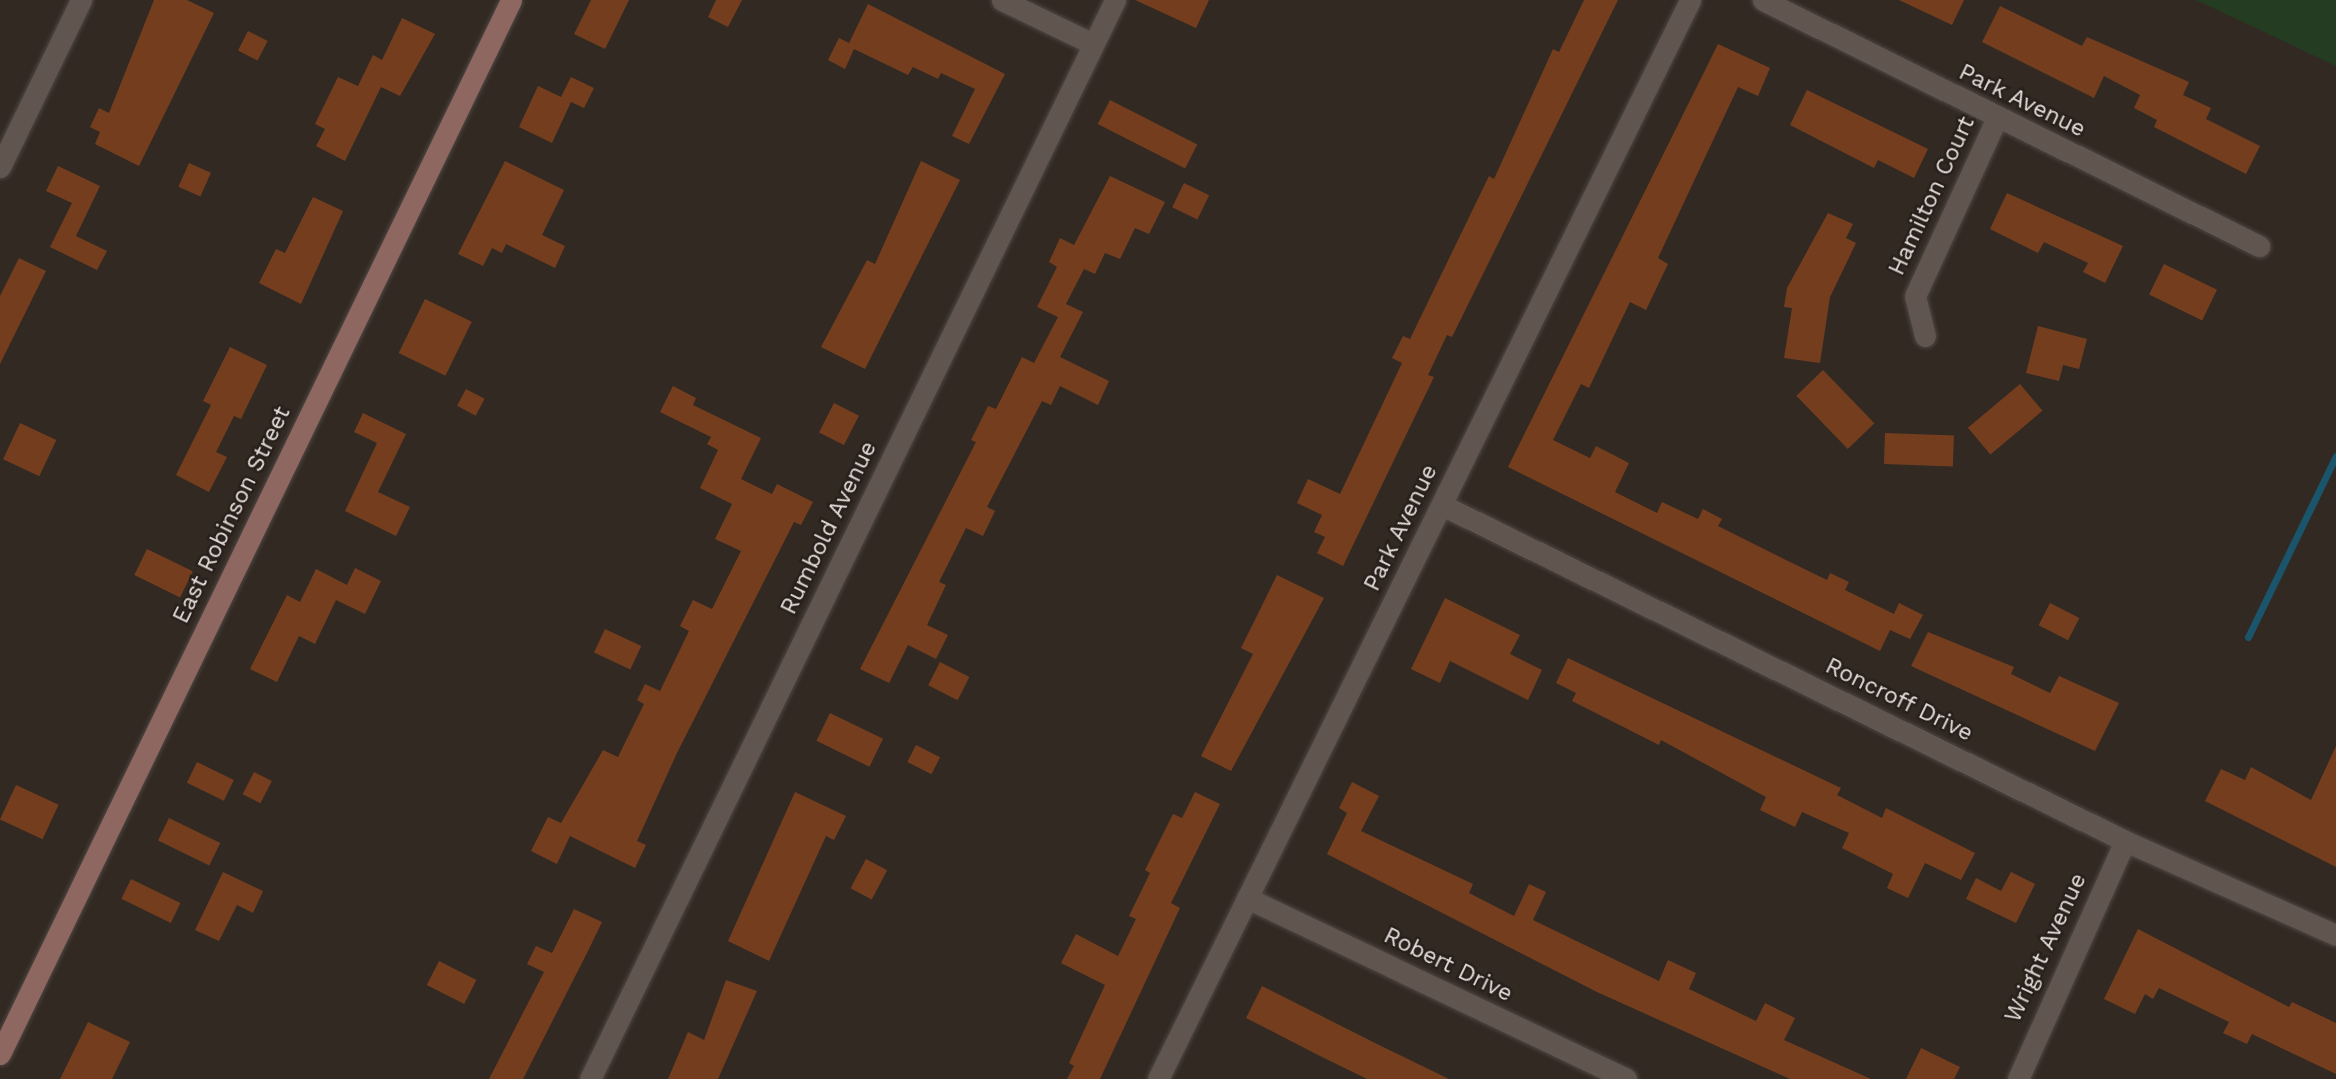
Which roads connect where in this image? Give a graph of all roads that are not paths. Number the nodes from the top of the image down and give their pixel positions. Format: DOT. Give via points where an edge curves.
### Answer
graph roads {
  1 [pos="81,0"];
  2 [pos="511,0"];
  3 [pos="1002,0"];
  4 [pos="1115,0"];
  5 [pos="1690,0"];
  6 [pos="1763,0"];
  7 [pos="1093,44"];
  8 [pos="1997,118"];
  9 [pos="0,167"];
  10 [pos="2259,246"];
  11 [pos="1925,336"];
  12 [pos="1442,505"];
  13 [pos="2124,841"];
  14 [pos="1247,898"];
  15 [pos="2336,935"];
  16 [pos="0,1054"];
  17 [pos="590,1079"];
  18 [pos="1158,1079"];
  19 [pos="1626,1079"];
  20 [pos="2018,1079"];
  1 -- 9 [label="street"];
  2 -- 16 [label="street, East Robinson Street"];
  3 -- 7 [label="street"];
  4 -- 7 [label="street, Rumbold Avenue"];
  5 -- 12 [label="street, Park Avenue"];
  6 -- 8 [label="street, Park Avenue"];
  7 -- 17 [label="street, Rumbold Avenue"];
  8 -- 10 [label="street, Park Avenue"];
  8 -- 11 [label="street, Hamilton Court" via="1915,296"];
  12 -- 13 [label="street, Roncroff Drive"];
  12 -- 14 [label="street, Park Avenue"];
  13 -- 15 [label="street, Roncroff Drive"];
  13 -- 20 [label="street, Wright Avenue"];
  14 -- 18 [label="street, Park Avenue"];
  14 -- 19 [label="street, Robert Drive"];
}
